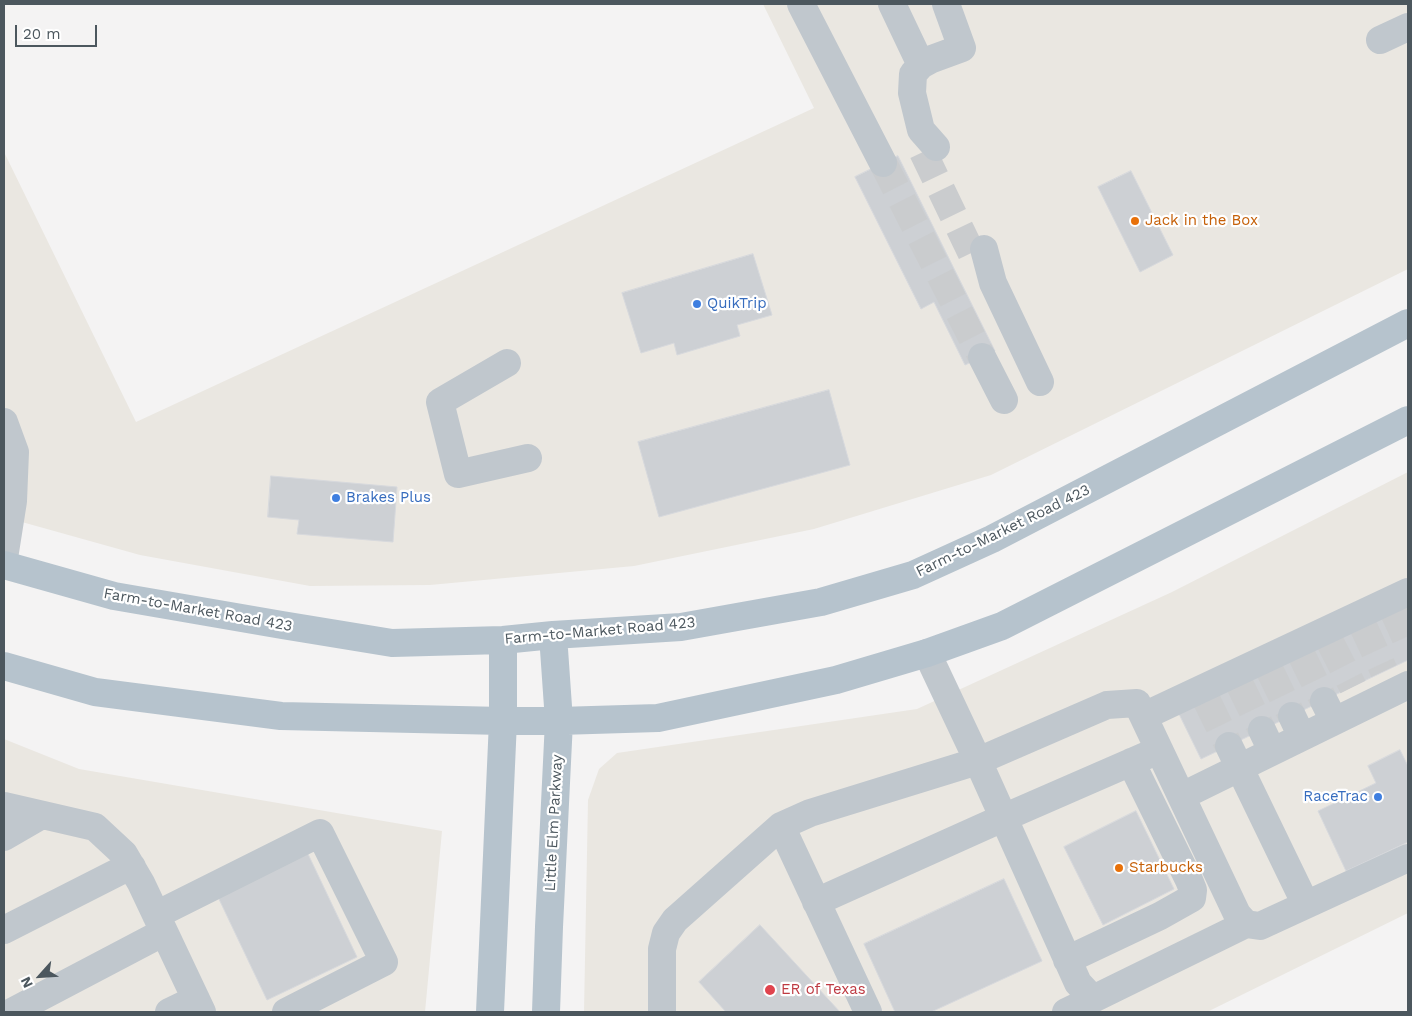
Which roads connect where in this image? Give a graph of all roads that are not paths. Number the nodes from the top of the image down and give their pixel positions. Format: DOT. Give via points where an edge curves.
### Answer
graph roads {
  1 [pos="801,4"];
  2 [pos="892,4"];
  3 [pos="946,4"];
  4 [pos="1408,27"];
  5 [pos="1380,40"];
  6 [pos="921,65"];
  7 [pos="926,143"];
  8 [pos="883,163"];
  9 [pos="978,253"];
  10 [pos="1408,324"];
  11 [pos="982,358"];
  12 [pos="507,363"];
  13 [pos="1040,382"];
  14 [pos="1004,400"];
  15 [pos="1408,420"];
  16 [pos="4,422"];
  17 [pos="528,458"];
  18 [pos="4,558"];
  19 [pos="4,565"];
  20 [pos="1397,602"];
  21 [pos="554,635"];
  22 [pos="503,640"];
  23 [pos="927,653"];
  24 [pos="4,666"];
  25 [pos="1396,683"];
  26 [pos="1144,716"];
  27 [pos="503,721"];
  28 [pos="559,721"];
  29 [pos="1159,750"];
  30 [pos="1234,757"];
  31 [pos="978,761"];
  32 [pos="1131,762"];
  33 [pos="1182,796"];
  34 [pos="4,806"];
  35 [pos="42,815"];
  36 [pos="1003,818"];
  37 [pos="780,826"];
  38 [pos="4,836"];
  39 [pos="1408,858"];
  40 [pos="132,867"];
  41 [pos="1223,883"];
  42 [pos="1192,898"];
  43 [pos="816,902"];
  44 [pos="1306,905"];
  45 [pos="160,923"];
  46 [pos="1246,924"];
  47 [pos="4,930"];
  48 [pos="1068,960"];
  49 [pos="1093,999"];
  50 [pos="199,1006"];
  51 [pos="12,1012"];
  52 [pos="169,1012"];
  53 [pos="286,1012"];
  54 [pos="490,1012"];
  55 [pos="546,1012"];
  56 [pos="662,1012"];
  57 [pos="868,1012"];
  58 [pos="1066,1012"];
  1 -- 8 [label="lane"];
  2 -- 6 [label="lane"];
  3 -- 6 [label="lane" via="962,48"];
  4 -- 5 [label="lane"];
  6 -- 7 [label="lane" via="913,74 912,93"];
  9 -- 13 [label="lane"];
  10 -- 21 [label="main road, Farm-to-Market Road 423" via="992,539 913,575 821,602 681,627"];
  11 -- 14 [label="lane"];
  12 -- 17 [label="lane" via="440,402 458,474"];
  15 -- 23 [label="main road" via="1002,626"];
  16 -- 18 [label="lane" via="15,452 13,501"];
  19 -- 22 [label="main road, Farm-to-Market Road 423" via="114,596 374,640"];
  20 -- 26 [label="lane" via="1204,695"];
  21 -- 22 [label="main road, Farm-to-Market Road 423"];
  21 -- 28 [label="main road, Little Elm Parkway"];
  22 -- 27 [label="main road"];
  23 -- 28 [label="main road" via="836,680 658,718"];
  23 -- 31 [label="lane"];
  24 -- 27 [label="main road" via="95,692 281,716"];
  25 -- 30 [label="lane" via="1358,697"];
  26 -- 29 [label="lane"];
  26 -- 31 [label="lane" via="1137,703 1107,705"];
  27 -- 28 [label="main road"];
  27 -- 54 [label="main road"];
  28 -- 55 [label="main road, Little Elm Parkway"];
  29 -- 32 [label="lane"];
  29 -- 33 [label="lane"];
  30 -- 33 [label="lane"];
  30 -- 44 [label="lane"];
  31 -- 36 [label="lane"];
  31 -- 37 [label="lane" via="810,813"];
  32 -- 36 [label="lane"];
  32 -- 42 [label="lane" via="1189,880"];
  33 -- 41 [label="lane"];
  34 -- 35 [label="lane"];
  35 -- 38 [label="lane"];
  35 -- 40 [label="lane" via="95,827 124,854"];
  36 -- 43 [label="lane"];
  36 -- 48 [label="lane"];
  37 -- 43 [label="lane"];
  37 -- 56 [label="lane" via="675,920 666,933 662,949"];
  39 -- 44 [label="lane"];
  40 -- 45 [label="lane"];
  40 -- 47 [label="lane"];
  41 -- 42 [label="lane"];
  41 -- 46 [label="lane" via="1237,914"];
  42 -- 48 [label="lane"];
  43 -- 57 [label="lane"];
  44 -- 46 [label="lane" via="1260,926"];
  45 -- 50 [label="lane"];
  45 -- 51 [label="lane"];
  45 -- 53 [label="lane" via="320,833 384,962"];
  46 -- 49 [label="lane"];
  48 -- 49 [label="lane" via="1078,983"];
  49 -- 58 [label="lane"];
  50 -- 52 [label="lane"];
}
